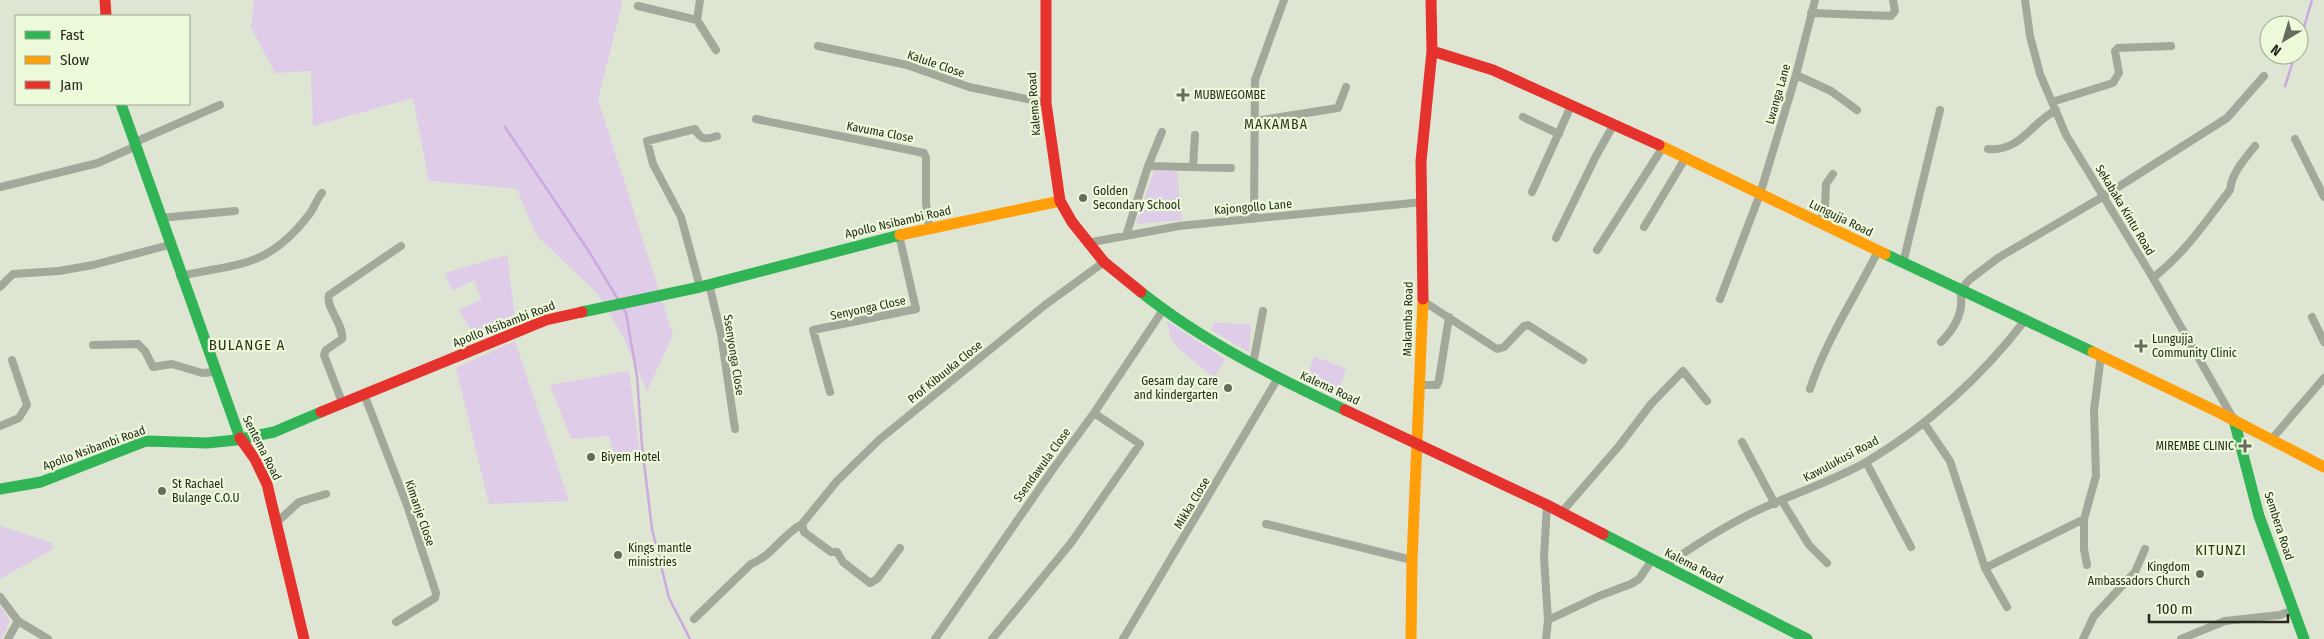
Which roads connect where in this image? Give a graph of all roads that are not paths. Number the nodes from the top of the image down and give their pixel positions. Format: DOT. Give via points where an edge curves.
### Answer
graph roads {
  1 [pos="105,0"];
  2 [pos="700,0"];
  3 [pos="1046,0"];
  4 [pos="1284,0"];
  5 [pos="1431,0"];
  6 [pos="1815,0"];
  7 [pos="1893,0"];
  8 [pos="2025,0"];
  9 [pos="638,6"];
  10 [pos="1811,13"];
  11 [pos="106,15"];
  12 [pos="697,20"];
  13 [pos="818,46"];
  14 [pos="2171,46"];
  15 [pos="716,50"];
  16 [pos="1432,51"];
  17 [pos="1796,75"];
  18 [pos="2264,76"];
  19 [pos="1346,87"];
  20 [pos="2052,102"];
  21 [pos="1046,103"];
  22 [pos="121,105"];
  23 [pos="220,105"];
  24 [pos="1572,106"];
  25 [pos="1857,110"];
  26 [pos="1940,110"];
  27 [pos="2056,110"];
  28 [pos="1523,117"];
  29 [pos="756,119"];
  30 [pos="1255,120"];
  31 [pos="1614,124"];
  32 [pos="1162,132"];
  33 [pos="1559,134"];
  34 [pos="1195,135"];
  35 [pos="717,136"];
  36 [pos="2295,139"];
  37 [pos="134,145"];
  38 [pos="2255,146"];
  39 [pos="1663,147"];
  40 [pos="1988,149"];
  41 [pos="1686,157"];
  42 [pos="1148,166"];
  43 [pos="1193,167"];
  44 [pos="1231,168"];
  45 [pos="1833,174"];
  46 [pos="0,187"];
  47 [pos="1532,192"];
  48 [pos="322,193"];
  49 [pos="1760,194"];
  50 [pos="2104,196"];
  51 [pos="2324,197"];
  52 [pos="1060,201"];
  53 [pos="1423,202"];
  54 [pos="235,211"];
  55 [pos="160,218"];
  56 [pos="1254,219"];
  57 [pos="1819,223"];
  58 [pos="1644,227"];
  59 [pos="929,228"];
  60 [pos="899,236"];
  61 [pos="1126,236"];
  62 [pos="1556,238"];
  63 [pos="1087,243"];
  64 [pos="169,245"];
  65 [pos="401,246"];
  66 [pos="1597,250"];
  67 [pos="1878,251"];
  68 [pos="1104,262"];
  69 [pos="1903,263"];
  70 [pos="180,276"];
  71 [pos="2153,278"];
  72 [pos="704,286"];
  73 [pos="0,287"];
  74 [pos="1960,291"];
  75 [pos="1720,299"];
  76 [pos="1422,301"];
  77 [pos="1163,310"];
  78 [pos="1263,311"];
  79 [pos="1449,317"];
  80 [pos="2312,317"];
  81 [pos="2026,319"];
  82 [pos="1940,342"];
  83 [pos="2324,342"];
  84 [pos="94,345"];
  85 [pos="2101,355"];
  86 [pos="12,360"];
  87 [pos="1583,360"];
  88 [pos="1252,364"];
  89 [pos="214,372"];
  90 [pos="1278,378"];
  91 [pos="2324,378"];
  92 [pos="1420,385"];
  93 [pos="1810,389"];
  94 [pos="830,392"];
  95 [pos="364,394"];
  96 [pos="342,402"];
  97 [pos="1707,402"];
  98 [pos="1094,413"];
  99 [pos="2234,420"];
  100 [pos="1924,422"];
  101 [pos="0,426"];
  102 [pos="735,430"];
  103 [pos="2271,440"];
  104 [pos="241,441"];
  105 [pos="1742,442"];
  106 [pos="1417,444"];
  107 [pos="1866,462"];
  108 [pos="2324,467"];
  109 [pos="0,489"];
  110 [pos="326,494"];
  111 [pos="1779,502"];
  112 [pos="1547,506"];
  113 [pos="1561,513"];
  114 [pos="2084,518"];
  115 [pos="276,523"];
  116 [pos="802,524"];
  117 [pos="1266,524"];
  118 [pos="1911,547"];
  119 [pos="900,548"];
  120 [pos="2144,549"];
  121 [pos="1412,560"];
  122 [pos="1652,560"];
  123 [pos="1827,563"];
  124 [pos="2087,565"];
  125 [pos="1665,566"];
  126 [pos="1985,568"];
  127 [pos="0,597"];
  128 [pos="2007,607"];
  129 [pos="2293,610"];
  130 [pos="694,619"];
  131 [pos="1548,620"];
  132 [pos="18,621"];
  133 [pos="396,622"];
  134 [pos="937,636"];
  135 [pos="8,639"];
  136 [pos="48,639"];
  137 [pos="304,639"];
  138 [pos="992,639"];
  139 [pos="1123,639"];
  140 [pos="1411,639"];
  141 [pos="1546,639"];
  142 [pos="1807,639"];
  143 [pos="2083,639"];
  144 [pos="2182,639"];
  145 [pos="2304,639"];
  1 -- 11 [label="street"];
  2 -- 12 [label="street"];
  3 -- 21 [label="street, Kalema Road"];
  4 -- 30 [label="street" via="1258,67"];
  5 -- 16 [label="street, Makamba Road"];
  6 -- 10 [label="street, Lwanga Lane"];
  7 -- 10 [label="street" via="1895,11 1891,16"];
  8 -- 20 [label="street, Sekabaka Kintu Road" via="2040,74"];
  9 -- 12 [label="street"];
  10 -- 17 [label="street, Lwanga Lane"];
  12 -- 15 [label="street"];
  13 -- 21 [label="street, Kalule Close" via="907,65 969,87"];
  14 -- 20 [label="street" via="2118,48 2115,52 2119,73 2113,83"];
  16 -- 24 [label="street, Lungujja Road" via="1492,70"];
  16 -- 53 [label="street, Makamba Road" via="1422,161"];
  17 -- 25 [label="street" via="1831,91"];
  17 -- 49 [label="street, Lwanga Lane"];
  18 -- 50 [label="street" via="2226,118"];
  19 -- 30 [label="street" via="1338,108"];
  20 -- 27 [label="street, Sekabaka Kintu Road"];
  21 -- 52 [label="street, Kalema Road"];
  22 -- 37 [label="street, Sentema Road"];
  23 -- 37 [label="street"];
  24 -- 31 [label="street, Lungujja Road"];
  24 -- 33 [label="street"];
  26 -- 69 [label="street"];
  27 -- 40 [label="street" via="2015,144 1998,150"];
  27 -- 50 [label="street, Sekabaka Kintu Road" via="2066,135"];
  28 -- 33 [label="street"];
  29 -- 59 [label="street, Kavuma Close" via="924,153"];
  30 -- 56 [label="street"];
  31 -- 39 [label="street, Lungujja Road"];
  31 -- 62 [label="street"];
  32 -- 42 [label="street"];
  33 -- 47 [label="street"];
  34 -- 43 [label="street"];
  35 -- 72 [label="street, Ssenyonga Close" via="706,140 699,137 694,129 647,141 653,164 681,218"];
  36 -- 51 [label="street"];
  37 -- 46 [label="street" via="98,163"];
  37 -- 55 [label="street, Sentema Road"];
  38 -- 71 [label="street" via="2238,168 2230,190 2190,244"];
  39 -- 41 [label="street, Lungujja Road"];
  39 -- 66 [label="street"];
  41 -- 49 [label="street, Lungujja Road"];
  41 -- 58 [label="street"];
  42 -- 43 [label="street"];
  42 -- 61 [label="street"];
  43 -- 44 [label="street"];
  45 -- 57 [label="street" via="1826,184 1825,208"];
  48 -- 70 [label="street" via="295,232 270,253 257,260"];
  49 -- 57 [label="street, Lungujja Road"];
  49 -- 75 [label="street, Lwanga Lane"];
  50 -- 71 [label="street, Sekabaka Kintu Road"];
  50 -- 74 [label="street" via="1998,258"];
  52 -- 59 [label="street, Apollo Nsibambi Road"];
  52 -- 63 [label="street, Kalema Road"];
  53 -- 56 [label="street, Kajongollo Lane"];
  53 -- 76 [label="street, Makamba Road"];
  54 -- 55 [label="street"];
  55 -- 64 [label="street, Sentema Road"];
  56 -- 61 [label="street, Kajongollo Lane" via="1179,226"];
  57 -- 67 [label="street, Lungujja Road"];
  59 -- 60 [label="street, Apollo Nsibambi Road"];
  60 -- 72 [label="street, Apollo Nsibambi Road"];
  60 -- 94 [label="street, Senyonga Close" via="916,309 813,330"];
  61 -- 63 [label="street, Kajongollo Lane"];
  63 -- 68 [label="street, Kalema Road"];
  64 -- 70 [label="street, Sentema Road"];
  64 -- 73 [label="street" via="59,271 13,274"];
  65 -- 96 [label="street" via="329,295 328,302 343,335 324,355"];
  67 -- 69 [label="street, Lungujja Road"];
  67 -- 93 [label="street" via="1850,308 1826,347"];
  68 -- 77 [label="street, Kalema Road"];
  68 -- 116 [label="street, Prof Kibuuka Close" via="1045,305 880,439 837,481"];
  69 -- 74 [label="street, Lungujja Road"];
  70 -- 89 [label="street, Sentema Road"];
  71 -- 99 [label="street, Sekabaka Kintu Road"];
  72 -- 95 [label="street, Apollo Nsibambi Road" via="546,320"];
  72 -- 102 [label="street, Ssenyonga Close" via="721,334"];
  74 -- 81 [label="street, Lungujja Road"];
  74 -- 82 [label="street" via="1963,302 1957,320 1951,332"];
  76 -- 79 [label="street"];
  76 -- 92 [label="street, Makamba Road"];
  77 -- 88 [label="street, Kalema Road"];
  77 -- 98 [label="street, Ssendawula Close"];
  78 -- 88 [label="street"];
  79 -- 87 [label="street" via="1497,349 1504,347 1528,325"];
  79 -- 92 [label="street" via="1440,380 1437,385"];
  80 -- 83 [label="street"];
  81 -- 85 [label="street, Lungujja Road"];
  81 -- 100 [label="street, Kawulukusi Road" via="1975,377"];
  84 -- 89 [label="street" via="138,344 153,367 172,364 202,373"];
  85 -- 99 [label="street, Lungujja Road"];
  85 -- 114 [label="street" via="2094,410 2096,476"];
  86 -- 101 [label="street" via="27,405 19,418"];
  88 -- 90 [label="street, Kalema Road"];
  89 -- 104 [label="street, Sentema Road"];
  90 -- 106 [label="street, Kalema Road"];
  90 -- 139 [label="street, Mikka Close"];
  91 -- 103 [label="street"];
  92 -- 106 [label="street, Makamba Road"];
  95 -- 96 [label="street, Apollo Nsibambi Road"];
  95 -- 133 [label="street, Kimanje Close" via="407,505 436,593 435,598"];
  96 -- 104 [label="street, Apollo Nsibambi Road" via="274,432"];
  97 -- 113 [label="street" via="1683,371 1651,404"];
  98 -- 134 [label="street, Ssendawula Close"];
  98 -- 138 [label="street" via="1140,444 1071,543"];
  99 -- 103 [label="street, Lungujja Road"];
  99 -- 129 [label="street, Sembera Road" via="2259,516"];
  100 -- 107 [label="street, Kawulukusi Road"];
  100 -- 126 [label="street" via="1950,461"];
  103 -- 108 [label="street, Lungujja Road"];
  104 -- 109 [label="street, Apollo Nsibambi Road" via="146,441 41,482"];
  104 -- 115 [label="street, Sentema Road" via="261,471"];
  105 -- 111 [label="street"];
  106 -- 112 [label="street, Kalema Road"];
  106 -- 121 [label="street, Makamba Road"];
  107 -- 111 [label="street, Kawulukusi Road"];
  107 -- 118 [label="street"];
  110 -- 115 [label="street" via="299,502"];
  111 -- 123 [label="street" via="1809,545"];
  111 -- 125 [label="street, Kawulukusi Road" via="1721,530"];
  112 -- 113 [label="street, Kalema Road"];
  112 -- 131 [label="street" via="1544,557"];
  113 -- 122 [label="street, Kalema Road"];
  114 -- 124 [label="street"];
  114 -- 126 [label="street"];
  115 -- 137 [label="street, Sentema Road"];
  116 -- 119 [label="street" via="804,532 831,552 837,552 843,562 870,583 877,579"];
  116 -- 130 [label="street, Prof Kibuuka Close" via="752,564"];
  117 -- 121 [label="street"];
  120 -- 143 [label="street" via="2135,572 2094,616"];
  121 -- 140 [label="street, Makamba Road"];
  122 -- 125 [label="street, Kalema Road"];
  122 -- 131 [label="street" via="1639,579 1631,584"];
  125 -- 142 [label="street, Kalema Road"];
  126 -- 128 [label="street"];
  127 -- 132 [label="street"];
  129 -- 144 [label="street" via="2280,615 2225,621"];
  129 -- 145 [label="street, Sembera Road"];
  131 -- 141 [label="street"];
  132 -- 135 [label="street"];
  132 -- 136 [label="street"];
}
